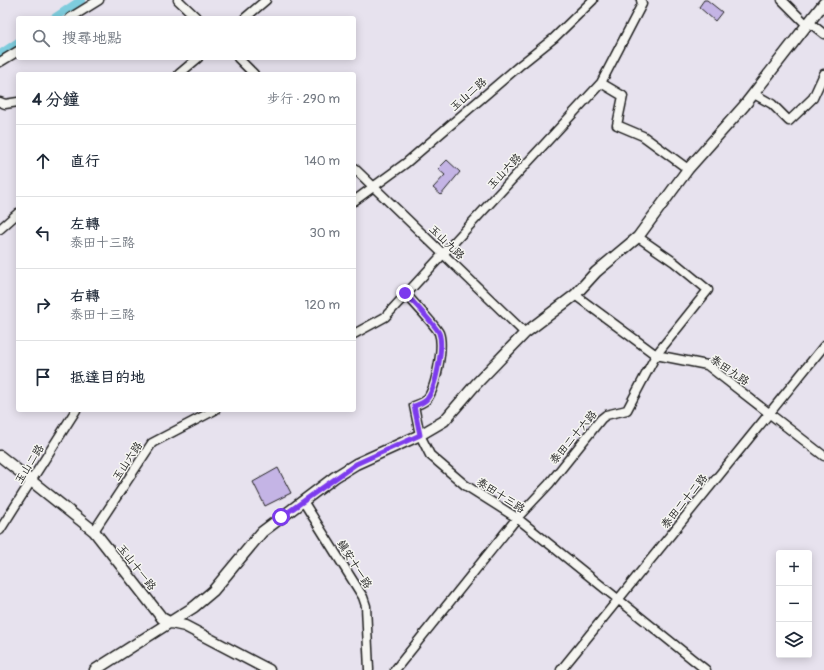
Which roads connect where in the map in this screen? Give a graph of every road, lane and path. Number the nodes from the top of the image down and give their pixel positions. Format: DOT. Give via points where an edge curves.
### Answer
graph roads {
  1 [pos="99,0"];
  2 [pos="178,0"];
  3 [pos="266,0"];
  4 [pos="593,0"];
  5 [pos="641,0"];
  6 [pos="782,0"];
  7 [pos="824,3"];
  8 [pos="73,16"];
  9 [pos="195,16"];
  10 [pos="247,16"];
  11 [pos="808,23"];
  12 [pos="824,34"];
  13 [pos="16,52"];
  14 [pos="196,60"];
  15 [pos="240,60"];
  16 [pos="0,62"];
  17 [pos="181,72"];
  18 [pos="252,72"];
  19 [pos="824,74"];
  20 [pos="601,83"];
  21 [pos="754,94"];
  22 [pos="0,102"];
  23 [pos="16,102"];
  24 [pos="688,169"];
  25 [pos="356,170"];
  26 [pos="375,187"];
  27 [pos="356,200"];
  28 [pos="16,215"];
  29 [pos="0,229"];
  30 [pos="638,237"];
  31 [pos="443,253"];
  32 [pos="405,293"];
  33 [pos="575,295"];
  34 [pos="356,333"];
  35 [pos="525,333"];
  36 [pos="824,346"];
  37 [pos="656,355"];
  38 [pos="75,412"];
  39 [pos="211,412"];
  40 [pos="770,413"];
  41 [pos="420,435"];
  42 [pos="0,456"];
  43 [pos="824,456"];
  44 [pos="31,482"];
  45 [pos="303,501"];
  46 [pos="517,518"];
  47 [pos="0,530"];
  48 [pos="94,531"];
  49 [pos="619,599"];
  50 [pos="171,623"];
  51 [pos="95,670"];
  52 [pos="269,670"];
  53 [pos="369,670"];
  54 [pos="395,670"];
  55 [pos="561,670"];
  56 [pos="706,670"];
  1 -- 8 [label="street"];
  2 -- 9 [label="street"];
  3 -- 10 [label="street"];
  4 -- 26 [label="street, 玉山二路" via="554,38"];
  5 -- 20 [label="street, 玉山六路" via="642,4"];
  6 -- 11 [label="street"];
  7 -- 11 [label="street"];
  11 -- 12 [label="street"];
  11 -- 21 [label="street"];
  13 -- 16 [label="street"];
  14 -- 17 [label="street"];
  15 -- 18 [label="street"];
  19 -- 21 [label="street" via="813,98 789,121 772,104"];
  20 -- 24 [label="street" via="623,96 618,125 643,136"];
  20 -- 31 [label="street, 玉山六路"];
  21 -- 24 [label="street"];
  22 -- 23 [label="street"];
  24 -- 30 [label="street"];
  25 -- 26 [label="street, 玉山九路"];
  26 -- 27 [label="street, 玉山二路"];
  26 -- 31 [label="street, 玉山九路"];
  28 -- 29 [label="street"];
  30 -- 33 [label="street" via="596,272"];
  30 -- 37 [label="street, 泰田二十六路" via="708,290"];
  31 -- 32 [label="street, 玉山六路"];
  31 -- 35 [label="street, 玉山九路"];
  32 -- 34 [label="street, 玉山六路" via="385,317"];
  32 -- 41 [label="street, 泰田十三路" via="439,334 440,361 435,382 428,398 422,404 414,406"];
  33 -- 35 [label="street"];
  33 -- 37 [label="street, 泰田九路"];
  35 -- 41 [label="street" via="444,421"];
  36 -- 40 [label="street, 泰田二十二路"];
  37 -- 40 [label="street, 泰田九路" via="707,365"];
  37 -- 46 [label="street, 泰田二十六路" via="627,410 606,415 601,419 549,484"];
  38 -- 44 [label="street, 玉山二路"];
  39 -- 48 [label="street, 玉山六路" via="152,443"];
  40 -- 43 [label="street, 泰田九路"];
  40 -- 49 [label="street, 泰田二十二路"];
  41 -- 45 [label="street" via="356,464"];
  41 -- 46 [label="street, 泰田十三路" via="430,455 465,485"];
  42 -- 44 [label="street, 玉山十一路"];
  44 -- 47 [label="street, 玉山二路"];
  44 -- 48 [label="street, 玉山十一路"];
  45 -- 50 [label="street" via="262,532 212,591"];
  45 -- 53 [label="street, 鎮安十一路" via="363,597 366,606"];
  46 -- 49 [label="street, 泰田十三路"];
  46 -- 54 [label="street, 泰田二十六路"];
  48 -- 50 [label="street, 玉山十一路" via="153,608"];
  49 -- 55 [label="street, 泰田二十二路"];
  49 -- 56 [label="street, 泰田十三路"];
  50 -- 51 [label="street"];
  50 -- 52 [label="street, 玉山十一路" via="185,626"];
}
